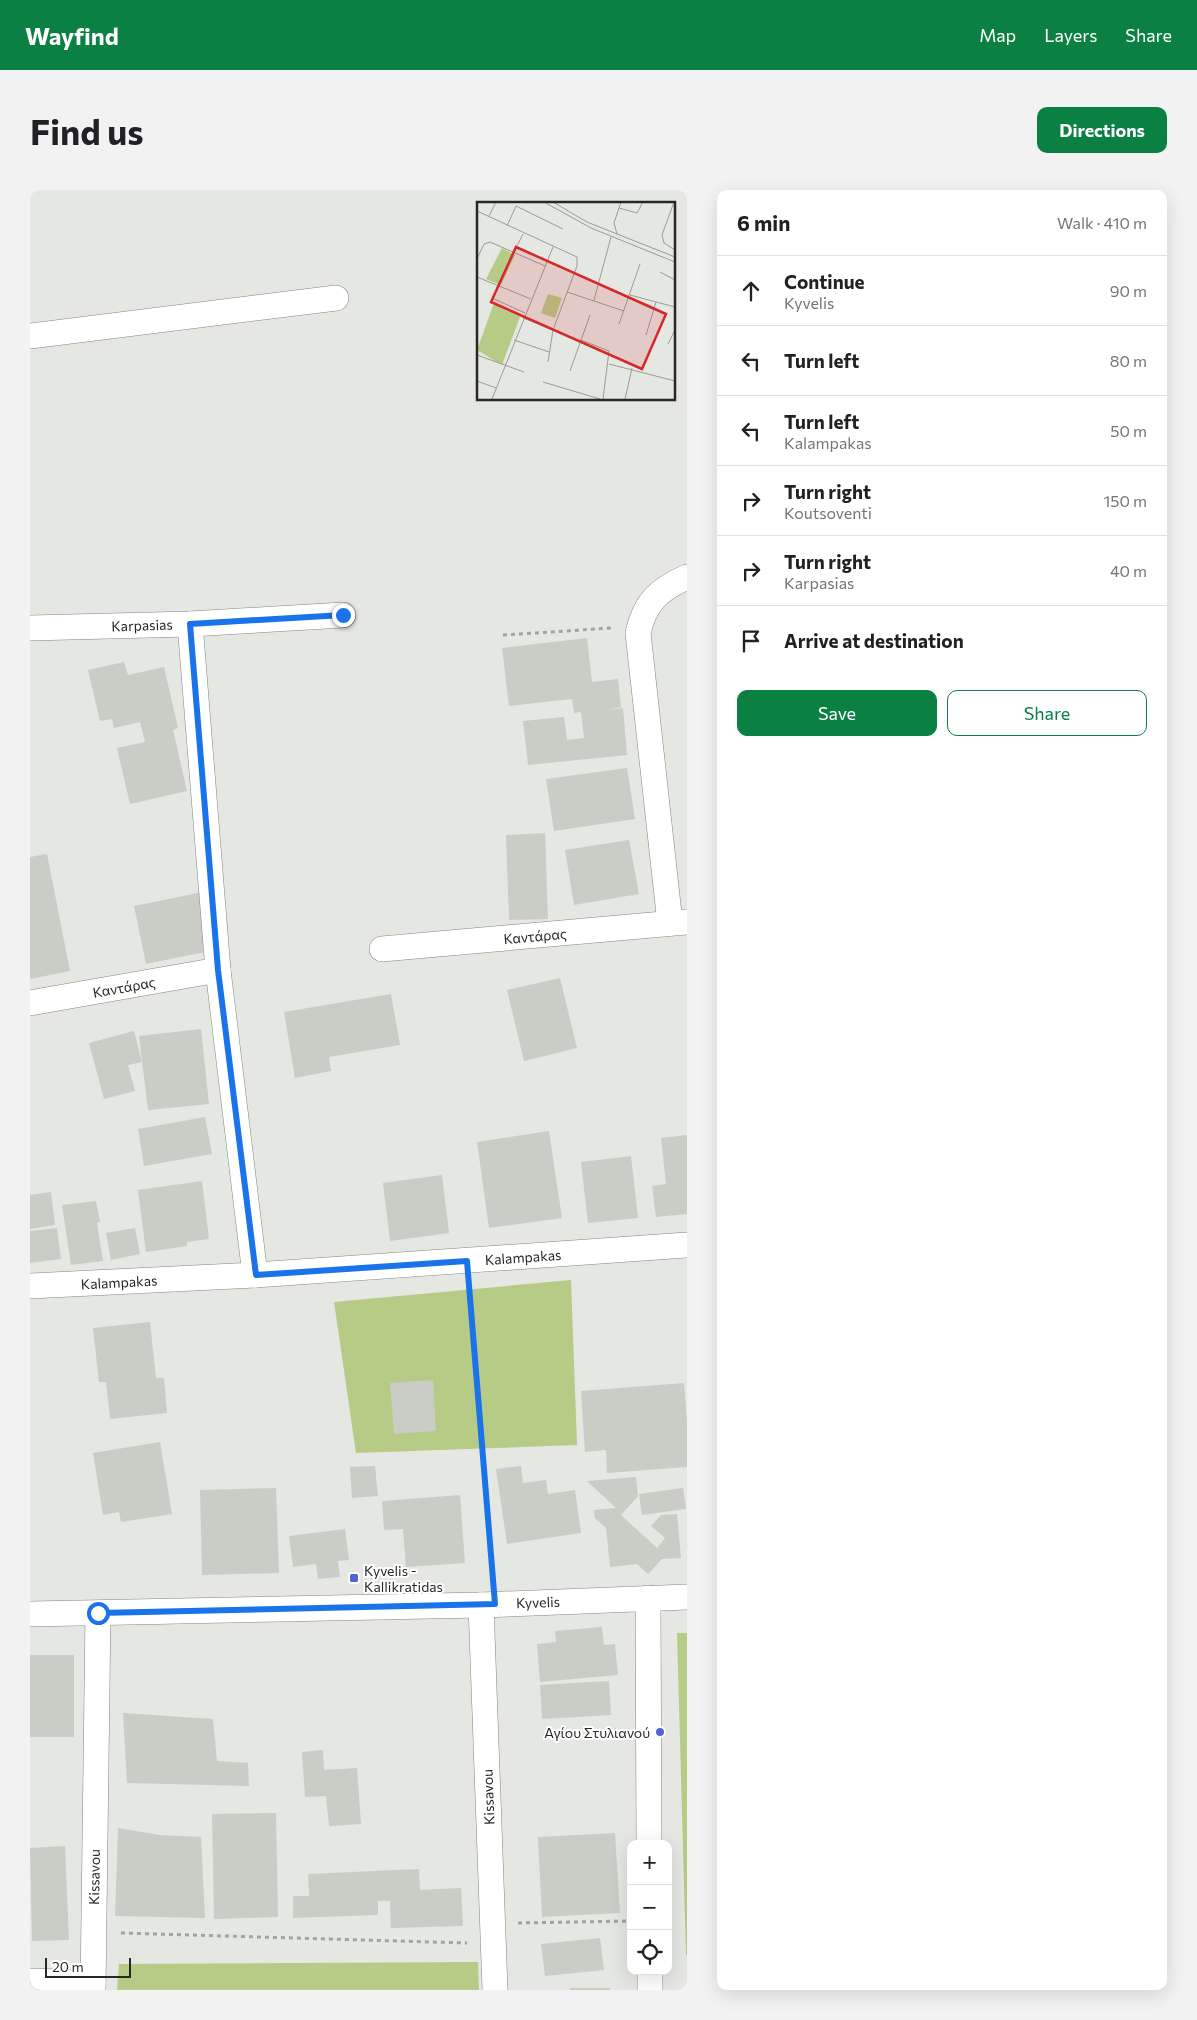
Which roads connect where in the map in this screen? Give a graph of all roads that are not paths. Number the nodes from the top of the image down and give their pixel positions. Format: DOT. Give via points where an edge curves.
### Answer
graph roads {
  1 [pos="336,298"];
  2 [pos="30,336"];
  3 [pos="687,576"];
  4 [pos="343,615"];
  5 [pos="190,624"];
  6 [pos="30,628"];
  7 [pos="679,923"];
  8 [pos="382,949"];
  9 [pos="218,970"];
  10 [pos="30,1003"];
  11 [pos="687,1245"];
  12 [pos="256,1275"];
  13 [pos="30,1286"];
  14 [pos="687,1597"];
  15 [pos="648,1598"];
  16 [pos="488,1604"];
  17 [pos="98,1613"];
  18 [pos="30,1614"];
  19 [pos="649,1840"];
  20 [pos="650,1975"];
  21 [pos="30,1981"];
  22 [pos="93,1986"];
  23 [pos="495,1990"];
  24 [pos="650,1990"];
  1 -- 2 [label="street"];
  3 -- 7 [label="street" via="655,596 643,613 638,633"];
  4 -- 5 [label="street, Karpasias"];
  5 -- 6 [label="street, Karpasias"];
  5 -- 9 [label="street"];
  7 -- 8 [label="street, Καντάρας"];
  9 -- 10 [label="street, Καντάρας"];
  9 -- 12 [label="street"];
  11 -- 12 [label="street, Kalampakas"];
  12 -- 13 [label="street, Kalampakas"];
  14 -- 15 [label="street, Kyvelis"];
  15 -- 16 [label="street, Kyvelis"];
  15 -- 19 [label="street"];
  16 -- 17 [label="street, Kyvelis"];
  16 -- 23 [label="street, Kissavou"];
  17 -- 18 [label="street, Kyvelis"];
  17 -- 22 [label="street, Kissavou"];
  20 -- 24 [label="street"];
  21 -- 22 [label="street"];
}
